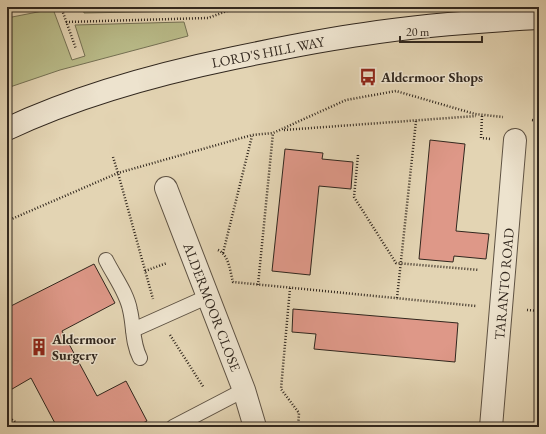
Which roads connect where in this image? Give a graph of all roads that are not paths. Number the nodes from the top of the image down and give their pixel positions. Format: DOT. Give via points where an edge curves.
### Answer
graph roads {
  1 [pos="539,18"];
  2 [pos="7,129"];
  3 [pos="515,140"];
  4 [pos="166,188"];
  5 [pos="106,260"];
  6 [pos="208,296"];
  7 [pos="133,330"];
  8 [pos="140,358"];
  9 [pos="244,390"];
  10 [pos="173,427"];
  11 [pos="255,427"];
  12 [pos="491,427"];
  1 -- 2 [label="street, LORD'S HILL WAY" via="365,34 193,66 113,88"];
  3 -- 12 [label="street, TARANTO ROAD"];
  4 -- 6 [label="street, ALDERMOOR CLOSE"];
  5 -- 7 [label="lane" via="127,300"];
  6 -- 7 [label="lane"];
  6 -- 9 [label="street, ALDERMOOR CLOSE"];
  7 -- 8 [label="lane"];
  9 -- 10 [label="lane"];
  9 -- 11 [label="street, ALDERMOOR CLOSE"];
}
